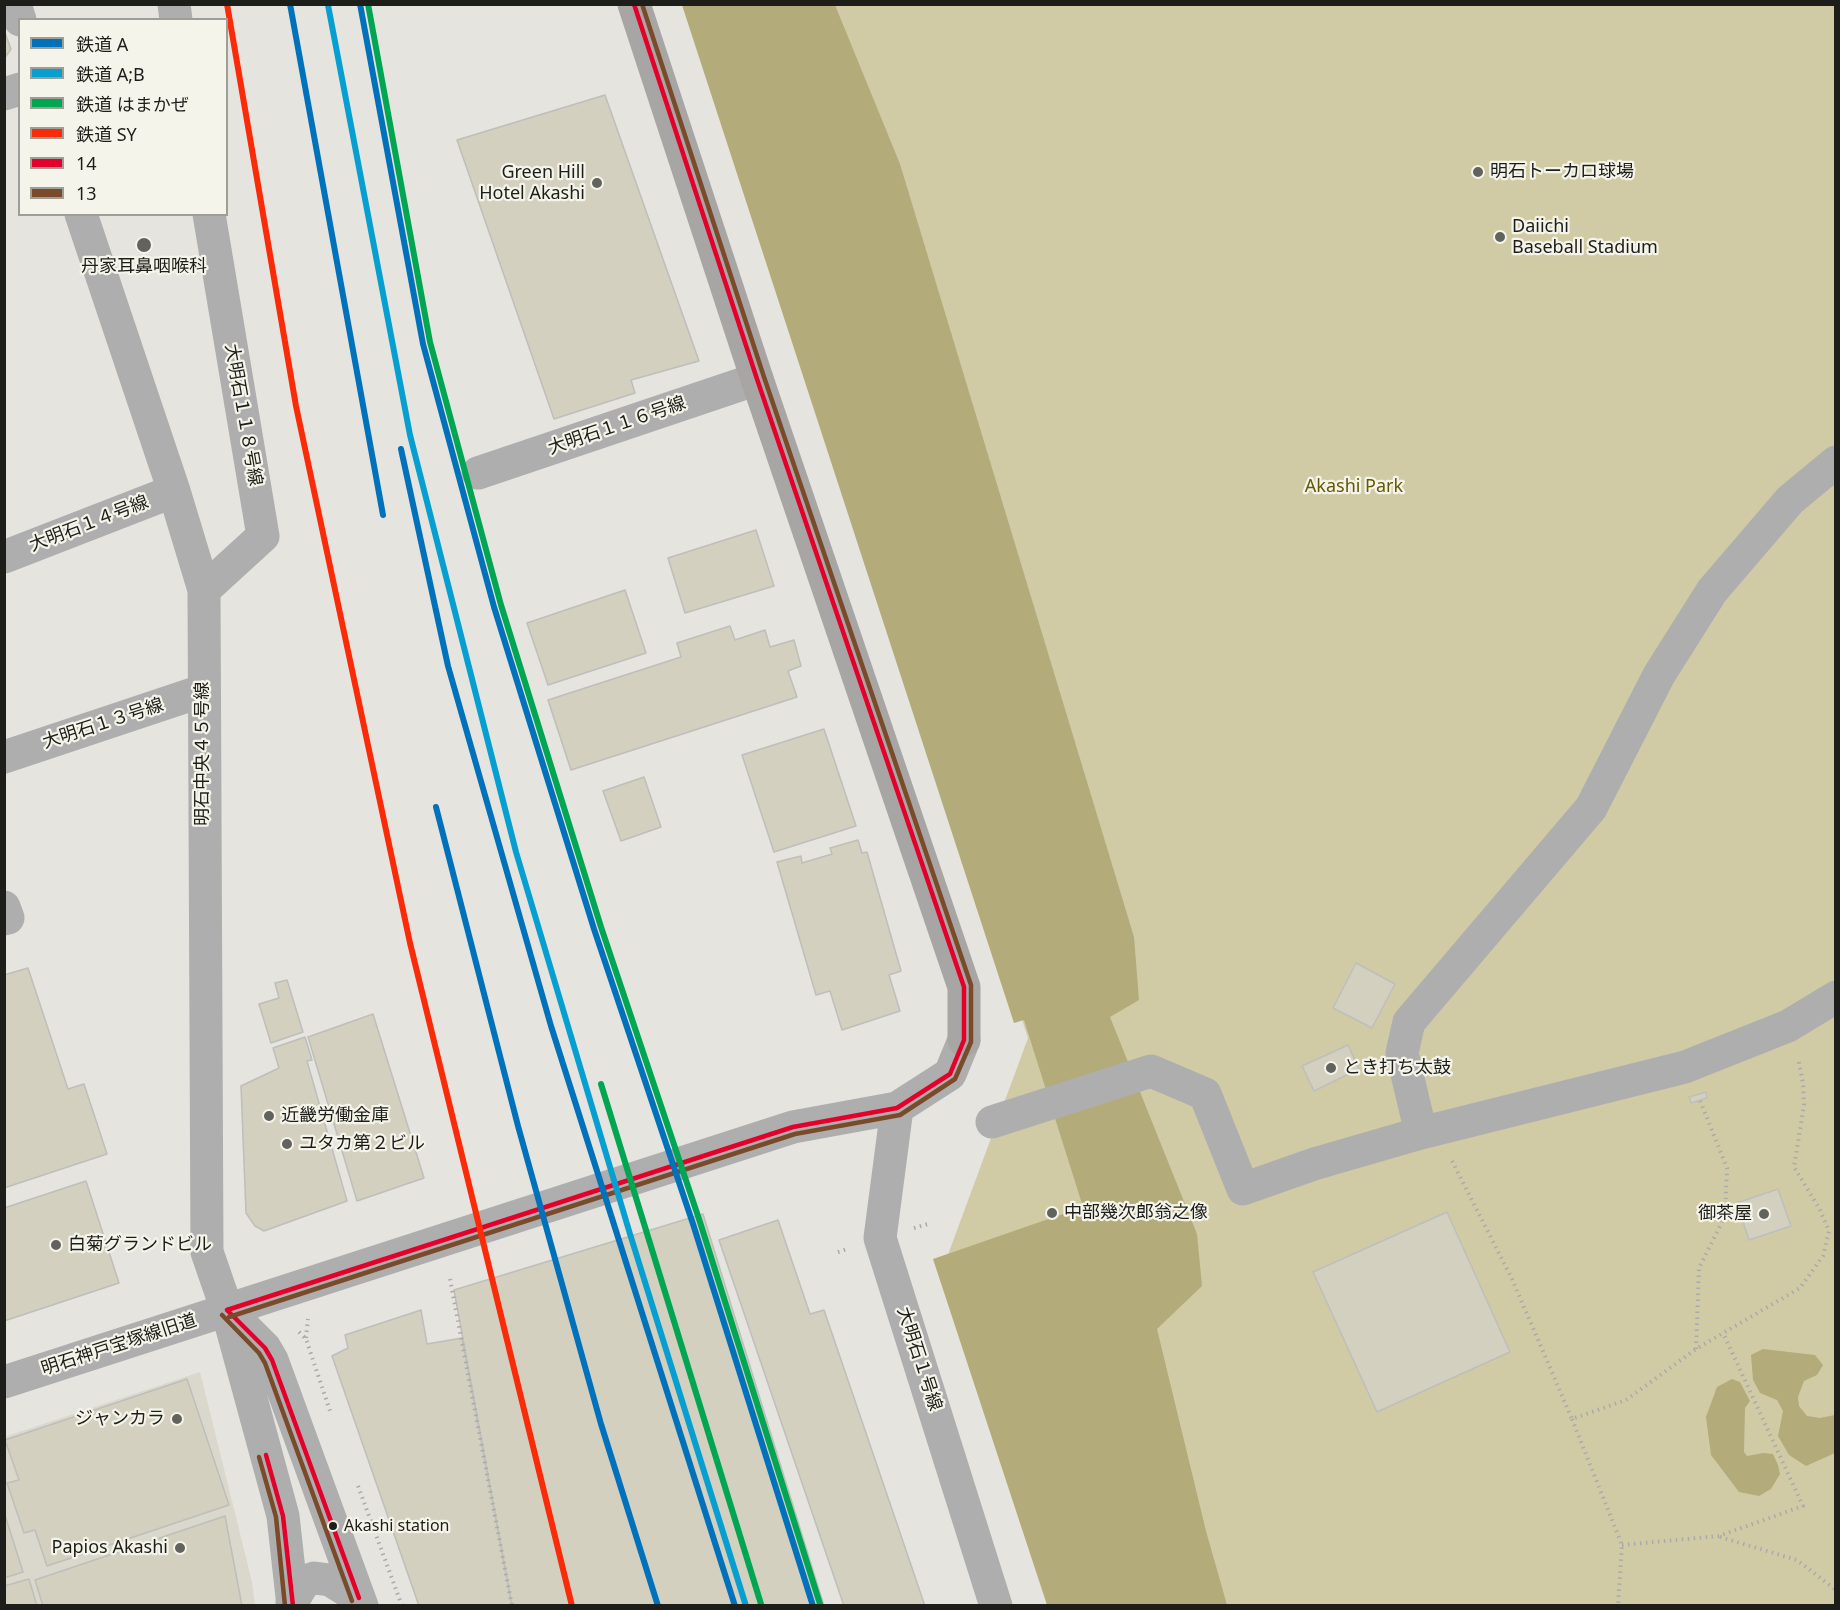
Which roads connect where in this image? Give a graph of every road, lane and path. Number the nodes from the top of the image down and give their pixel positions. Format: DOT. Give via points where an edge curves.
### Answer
graph roads {
  1 [pos="634,4"];
  2 [pos="82,216"];
  3 [pos="209,216"];
  4 [pos="757,379"];
  5 [pos="1836,462"];
  6 [pos="478,473"];
  7 [pos="174,491"];
  8 [pos="4,557"];
  9 [pos="204,590"];
  10 [pos="202,692"];
  11 [pos="4,757"];
  12 [pos="4,907"];
  13 [pos="4,919"];
  14 [pos="1836,997"];
  15 [pos="1788,1026"];
  16 [pos="964,1041"];
  17 [pos="1685,1067"];
  18 [pos="897,1108"];
  19 [pos="992,1122"];
  20 [pos="1428,1131"];
  21 [pos="450,1279"];
  22 [pos="227,1310"];
  23 [pos="308,1317"];
  24 [pos="299,1332"];
  25 [pos="1724,1335"];
  26 [pos="306,1339"];
  27 [pos="1696,1349"];
  28 [pos="4,1382"];
  29 [pos="1572,1419"];
  30 [pos="333,1420"];
  31 [pos="357,1485"];
  32 [pos="1719,1536"];
  33 [pos="1622,1545"];
  34 [pos="1836,1590"];
  35 [pos="361,1602"];
  36 [pos="293,1604"];
  37 [pos="402,1605"];
  38 [pos="512,1605"];
  39 [pos="996,1605"];
  40 [pos="1618,1605"];
  1 -- 4 [label="main road"];
  2 -- 7 [label="street, 明石中央４５号線"];
  3 -- 9 [label="street, 大明石１１８号線" via="263,536"];
  4 -- 6 [label="street, 大明石１１６号線"];
  4 -- 16 [label="main road" via="964,987"];
  5 -- 20 [label="street" via="1790,500 1712,591 1659,675 1591,808 1409,1022 1402,1053"];
  7 -- 8 [label="street, 大明石１４号線"];
  7 -- 9 [label="street, 明石中央４５号線"];
  9 -- 10 [label="street, 明石中央４５号線"];
  10 -- 11 [label="street, 大明石１３号線"];
  10 -- 22 [label="street, 明石中央４５号線" via="207,1252"];
  12 -- 13 [label="street" via="8,918"];
  14 -- 15 [label="street"];
  15 -- 17 [label="street"];
  15 -- 25 [label="path" via="1803,1083 1804,1105 1794,1167 1818,1208 1828,1231 1827,1239 1823,1256 1800,1288"];
  16 -- 18 [label="street, 明石神戸宝塚線旧道" via="950,1074"];
  17 -- 20 [label="street"];
  17 -- 27 [label="path" via="1727,1168 1725,1216 1699,1268"];
  18 -- 22 [label="street, 明石神戸宝塚線旧道" via="793,1127"];
  18 -- 39 [label="street, 大明石１号線" via="880,1238"];
  19 -- 20 [label="street" via="1151,1071 1205,1094 1243,1189"];
  20 -- 29 [label="path" via="1512,1279"];
  21 -- 38 [label="path"];
  22 -- 28 [label="street, 明石神戸宝塚線旧道"];
  22 -- 35 [label="street" via="272,1360"];
  22 -- 36 [label="street, 明石中央４５号線" via="283,1516"];
  23 -- 26 [label="path"];
  24 -- 26 [label="path"];
  25 -- 27 [label="path"];
  25 -- 32 [label="path" via="1803,1506"];
  26 -- 30 [label="path"];
  27 -- 29 [label="path" via="1626,1400"];
  29 -- 33 [label="path"];
  31 -- 37 [label="path"];
  32 -- 33 [label="path"];
  32 -- 34 [label="path" via="1797,1560"];
  33 -- 40 [label="path"];
  35 -- 36 [label="street" via="330,1580 314,1578 304,1582"];
}
